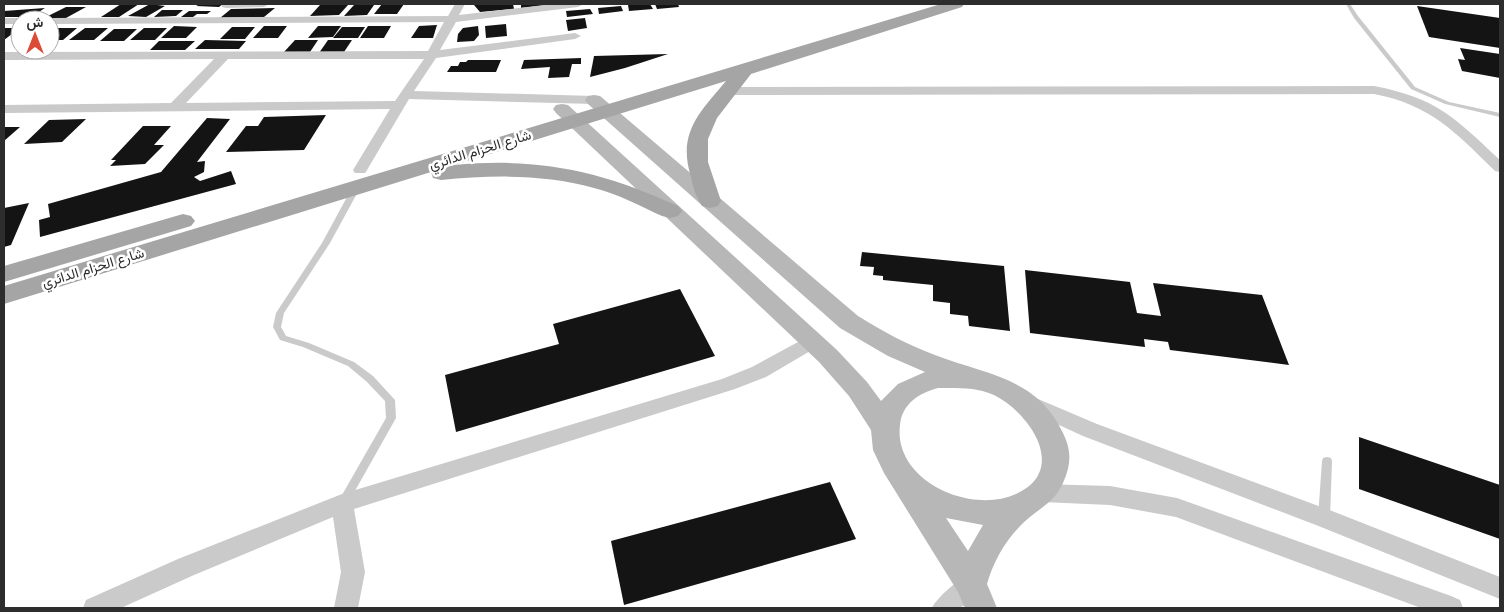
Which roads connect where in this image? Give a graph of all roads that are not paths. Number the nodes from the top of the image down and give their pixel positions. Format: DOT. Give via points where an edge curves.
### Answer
graph roads {
  1 [pos="227,4"];
  2 [pos="264,4"];
  3 [pos="460,4"];
  4 [pos="578,4"];
  5 [pos="912,4"];
  6 [pos="956,4"];
  7 [pos="1348,4"];
  8 [pos="406,9"];
  9 [pos="453,19"];
  10 [pos="206,20"];
  11 [pos="397,20"];
  12 [pos="60,21"];
  13 [pos="575,36"];
  14 [pos="432,55"];
  15 [pos="4,56"];
  16 [pos="224,56"];
  17 [pos="744,70"];
  18 [pos="730,91"];
  19 [pos="402,100"];
  20 [pos="176,106"];
  21 [pos="601,106"];
  22 [pos="4,109"];
  23 [pos="568,115"];
  24 [pos="1500,115"];
  25 [pos="1500,168"];
  26 [pos="361,180"];
  27 [pos="710,201"];
  28 [pos="670,211"];
  29 [pos="4,274"];
  30 [pos="4,295"];
  31 [pos="811,342"];
  32 [pos="985,382"];
  33 [pos="1022,399"];
  34 [pos="884,427"];
  35 [pos="1326,461"];
  36 [pos="903,477"];
  37 [pos="1034,498"];
  38 [pos="342,503"];
  39 [pos="1324,518"];
  40 [pos="1500,588"];
  41 [pos="976,596"];
  42 [pos="95,608"];
  43 [pos="346,608"];
  44 [pos="944,608"];
  45 [pos="1451,608"];
  1 -- 2 [label="street"];
  1 -- 10 [label="street"];
  3 -- 9 [label="street"];
  4 -- 9 [label="street"];
  5 -- 21 [label="main road, شارع الحزام الدائري"];
  6 -- 17 [label="main road, شارع الحزام الدائري"];
  7 -- 24 [label="lane" via="1413,88 1447,103"];
  8 -- 11 [label="street"];
  9 -- 11 [label="street"];
  9 -- 14 [label="street"];
  10 -- 11 [label="street"];
  10 -- 12 [label="street"];
  13 -- 14 [label="street"];
  14 -- 16 [label="street"];
  14 -- 19 [label="street"];
  15 -- 16 [label="street"];
  16 -- 20 [label="street"];
  17 -- 18 [label="main road"];
  17 -- 21 [label="main road, شارع الحزام الدائري"];
  18 -- 25 [label="street" via="1374,90 1403,96 1436,110"];
  18 -- 27 [label="main road" via="708,114 697,141 698,171"];
  19 -- 20 [label="street"];
  19 -- 21 [label="street"];
  19 -- 26 [label="street"];
  20 -- 22 [label="street"];
  21 -- 23 [label="main road, شارع الحزام الدائري"];
  21 -- 27 [label="street"];
  23 -- 26 [label="main road, شارع الحزام الدائري"];
  23 -- 28 [label="street"];
  26 -- 28 [label="main road" via="460,170 540,171 604,183"];
  26 -- 29 [label="main road, شارع الحزام الدائري"];
  26 -- 30 [label="main road, شارع الحزام الدائري"];
  26 -- 38 [label="lane" via="326,243 280,313 277,327 283,338 351,364 390,400 391,418"];
  27 -- 32 [label="street" via="849,322 871,337 924,362"];
  28 -- 31 [label="street"];
  31 -- 34 [label="street" via="844,372"];
  31 -- 38 [label="street" via="773,365 728,384"];
  32 -- 33 [label="street"];
  32 -- 34 [label="street" via="938,378 918,384 901,394 889,409"];
  33 -- 37 [label="street" via="1040,416 1052,435 1056,455 1053,475"];
  33 -- 39 [label="street" via="1090,430"];
  34 -- 36 [label="street" via="891,461"];
  35 -- 39 [label="lane"];
  36 -- 37 [label="street" via="919,492 962,510 1008,511"];
  36 -- 41 [label="street"];
  37 -- 41 [label="street" via="991,537 976,567"];
  37 -- 45 [label="street" via="1108,494 1177,508"];
  38 -- 42 [label="street"];
  38 -- 43 [label="street" via="353,572"];
  39 -- 40 [label="street"];
  41 -- 44 [label="street" via="959,597"];
}
